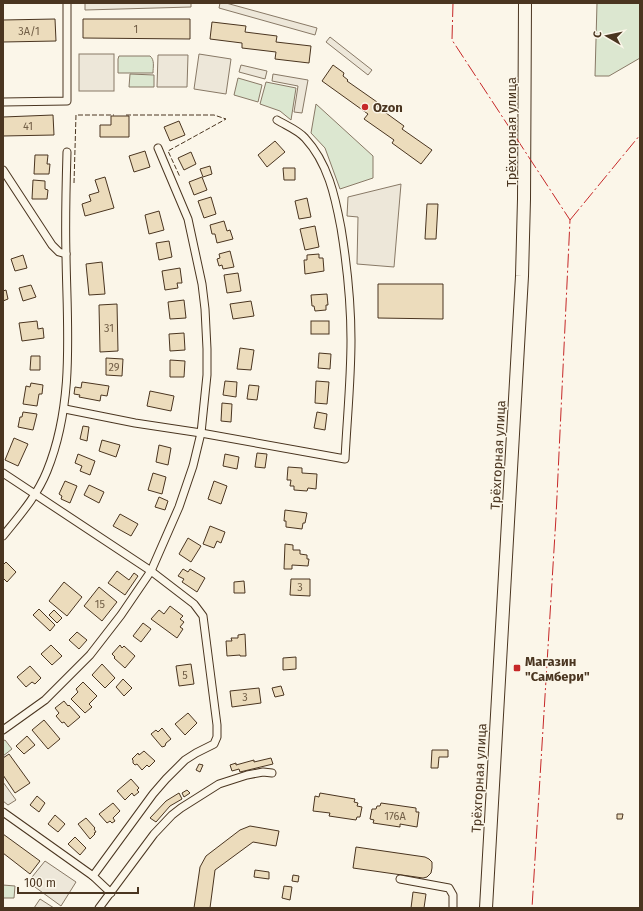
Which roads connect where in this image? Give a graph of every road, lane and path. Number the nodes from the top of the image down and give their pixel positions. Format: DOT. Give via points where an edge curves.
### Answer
graph roads {
  1 [pos="67,3"];
  2 [pos="526,3"];
  3 [pos="3,102"];
  4 [pos="277,120"];
  5 [pos="158,148"];
  6 [pos="67,152"];
  7 [pos="3,170"];
  8 [pos="66,254"];
  9 [pos="64,409"];
  10 [pos="201,433"];
  11 [pos="3,473"];
  12 [pos="36,495"];
  13 [pos="3,536"];
  14 [pos="151,571"];
  15 [pos="3,730"];
  16 [pos="272,773"];
  17 [pos="3,812"];
  18 [pos="93,876"];
  19 [pos="400,880"];
  20 [pos="111,893"];
  21 [pos="99,908"];
  22 [pos="453,908"];
  23 [pos="486,908"];
  1 -- 3 [label="street" via="67,104 57,101"];
  2 -- 23 [label="highway, Трёхгорная улица" via="522,276"];
  4 -- 10 [label="street" via="302,135 315,151 326,171 338,210 345,250 351,339 345,459"];
  5 -- 10 [label="street" via="188,219 202,284 207,375"];
  6 -- 8 [label="street"];
  7 -- 8 [label="street" via="52,245 59,252"];
  8 -- 9 [label="street" via="68,372"];
  9 -- 10 [label="street"];
  9 -- 12 [label="street" via="47,471"];
  10 -- 14 [label="street" via="179,507"];
  11 -- 12 [label="street"];
  12 -- 13 [label="street"];
  12 -- 14 [label="street"];
  14 -- 15 [label="street" via="121,616 90,655 45,700"];
  14 -- 18 [label="street" via="194,604 203,616 217,736 214,744 185,760 166,779"];
  16 -- 20 [label="street" via="247,775 219,784 181,808 154,834"];
  17 -- 18 [label="street"];
  18 -- 20 [label="street"];
  19 -- 22 [label="street" via="449,888 453,896"];
  20 -- 21 [label="street"];
}
